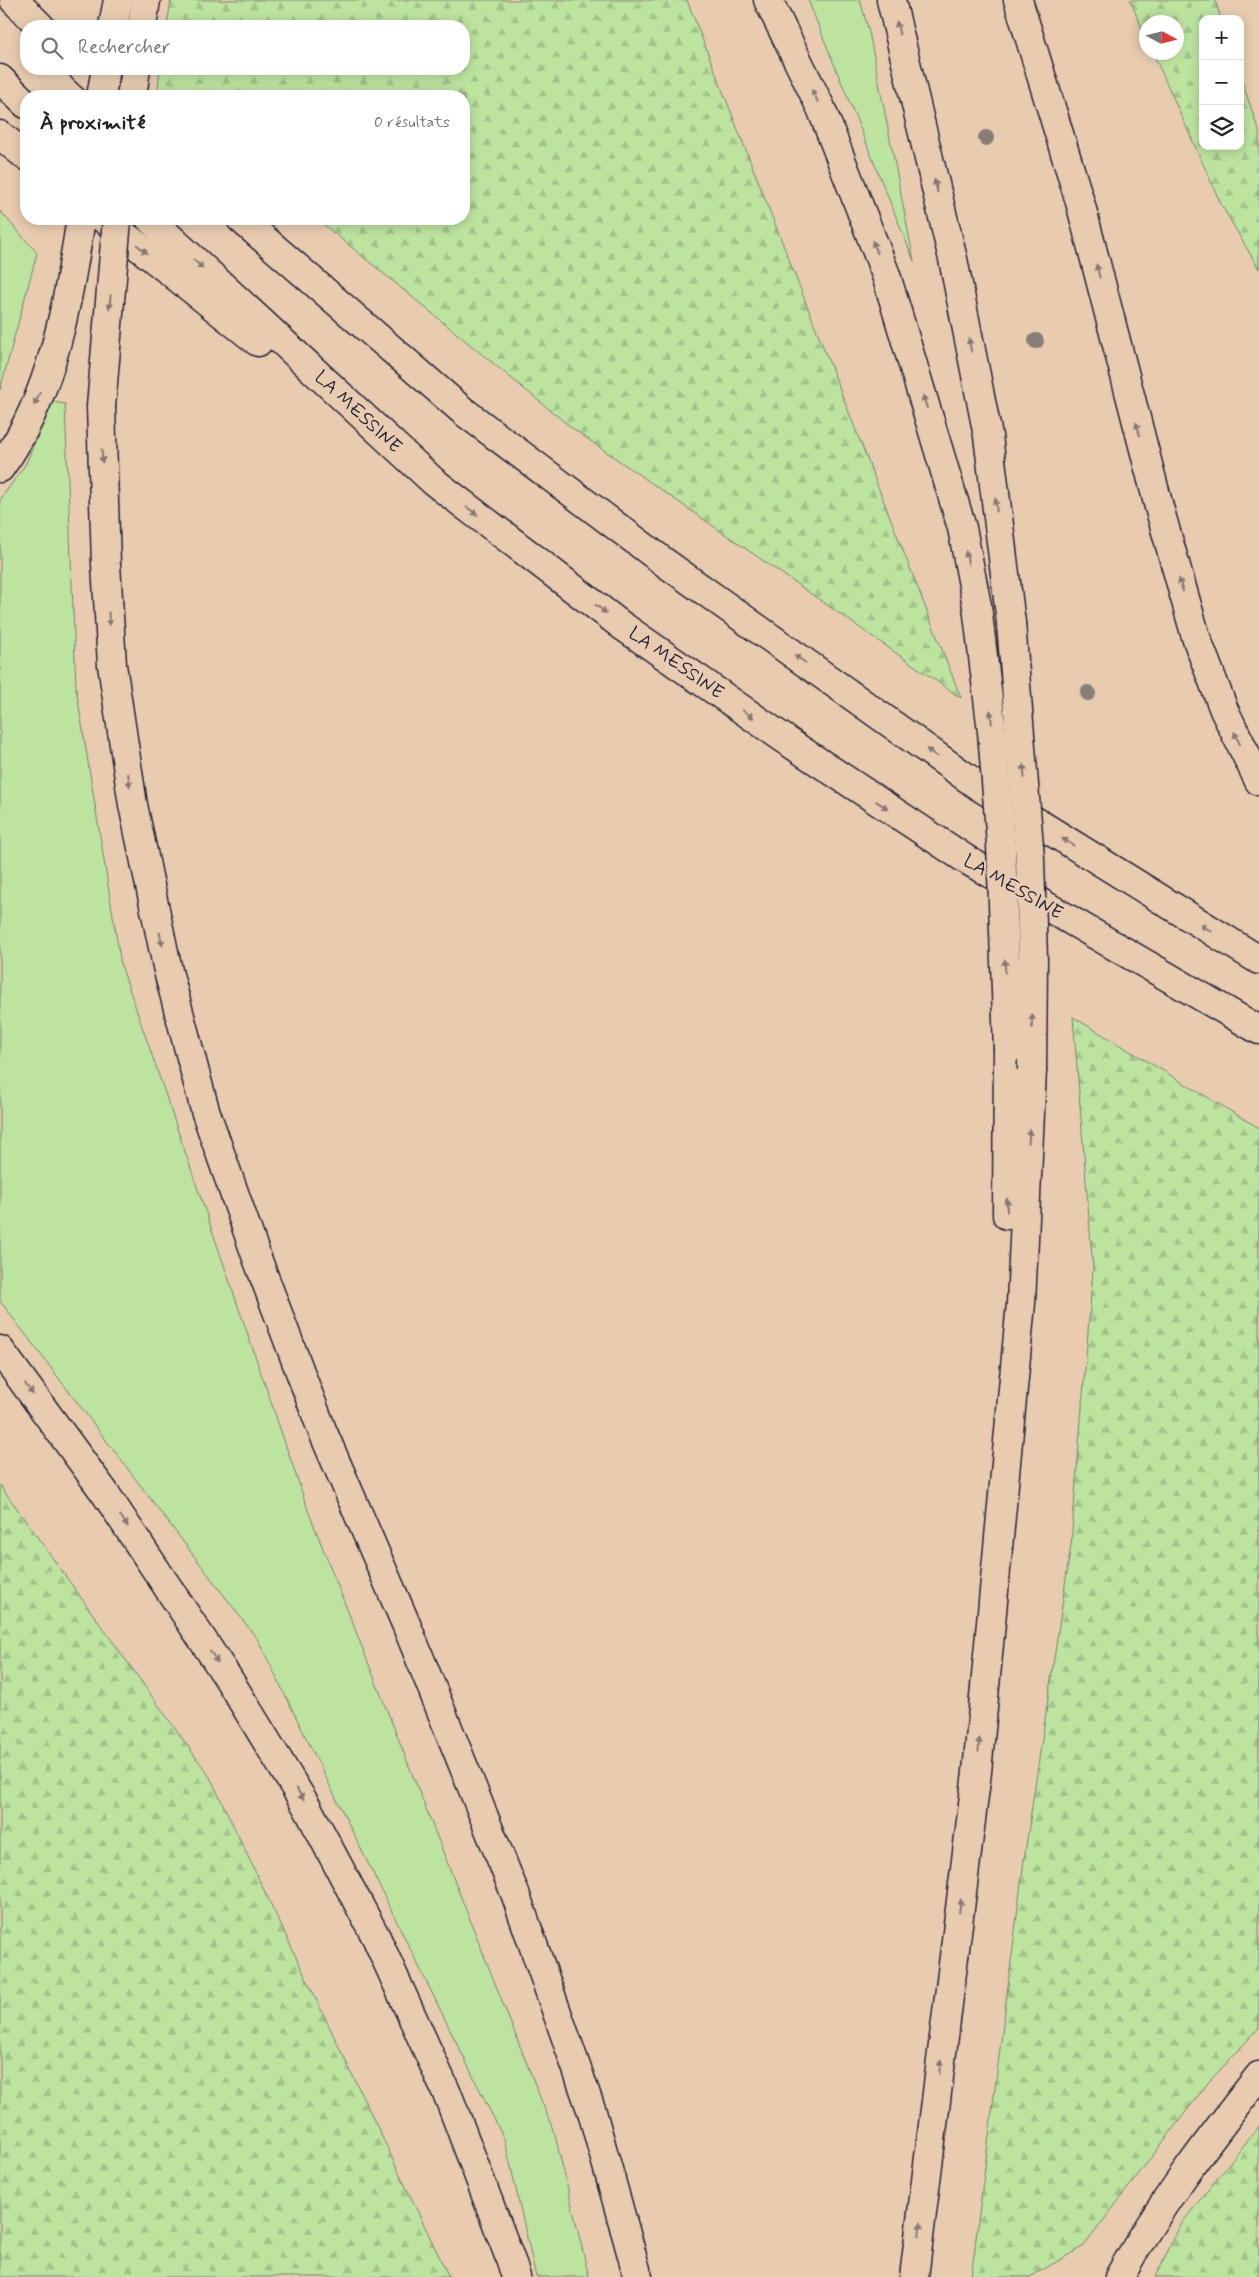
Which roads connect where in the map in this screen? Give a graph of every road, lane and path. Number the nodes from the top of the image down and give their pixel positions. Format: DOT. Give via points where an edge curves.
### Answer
graph roads {
  1 [pos="14,0"];
  2 [pos="118,0"];
  3 [pos="146,0"];
  4 [pos="768,0"];
  5 [pos="892,0"];
  6 [pos="1018,0"];
  7 [pos="34,20"];
  8 [pos="114,20"];
  9 [pos="143,20"];
  10 [pos="89,75"];
  11 [pos="105,75"];
  12 [pos="135,75"];
  13 [pos="0,79"];
  14 [pos="102,90"];
  15 [pos="106,90"];
  16 [pos="133,90"];
  17 [pos="20,98"];
  18 [pos="0,135"];
  19 [pos="20,151"];
  20 [pos="80,225"];
  21 [pos="112,225"];
  22 [pos="116,225"];
  23 [pos="156,225"];
  24 [pos="249,225"];
  25 [pos="0,468"];
  26 [pos="433,481"];
  27 [pos="1259,781"];
  28 [pos="1259,960"];
  29 [pos="1259,1030"];
  30 [pos="0,1350"];
  31 [pos="1006,1447"];
  32 [pos="1259,2076"];
  33 [pos="516,2277"];
  34 [pos="638,2277"];
  35 [pos="914,2277"];
  36 [pos="1119,2277"];
  1 -- 7 [label="main road"];
  2 -- 8 [label="main road"];
  3 -- 9 [label="main road"];
  31 -- 4 [label="main road, one-way, bridge" via="1008,1050 1001,844 977,606 962,528 886,275 821,108"];
  31 -- 5 [label="main road, one-way, bridge" via="1021,1302 1032,1070 1030,859 1011,623 988,436 953,259"];
  27 -- 6 [label="main road, one-way" via="1224,710 1196,637 1080,202"];
  10 -- 15 [label="main road"];
  11 -- 14 [label="main road, bridge"];
  12 -- 16 [label="main road"];
  13 -- 17 [label="main road"];
  18 -- 19 [label="main road"];
  20 -- 25 [label="main road, one-way" via="68,296 45,382"];
  21 -- 26 [label="main road, one-way"];
  22 -- 34 [label="main road, one-way, bridge" via="101,408 113,675 135,815 168,971 205,1110 257,1258 322,1430 406,1624 516,1896 592,2112"];
  23 -- 26 [label="main road, LA MESSINE, one-way"];
  28 -- 24 [label="main road, one-way" via="980,787 664,562 463,411"];
  26 -- 29 [label="main road, LA MESSINE, one-way" via="621,625 796,748 967,860"];
  30 -- 33 [label="main road, one-way" via="105,1493 228,1678 307,1807 376,1937 449,2098"];
  35 -- 31 [label="main road, one-way" via="977,1772"];
  32 -- 36 [label="main road" via="1205,2144"];
}
